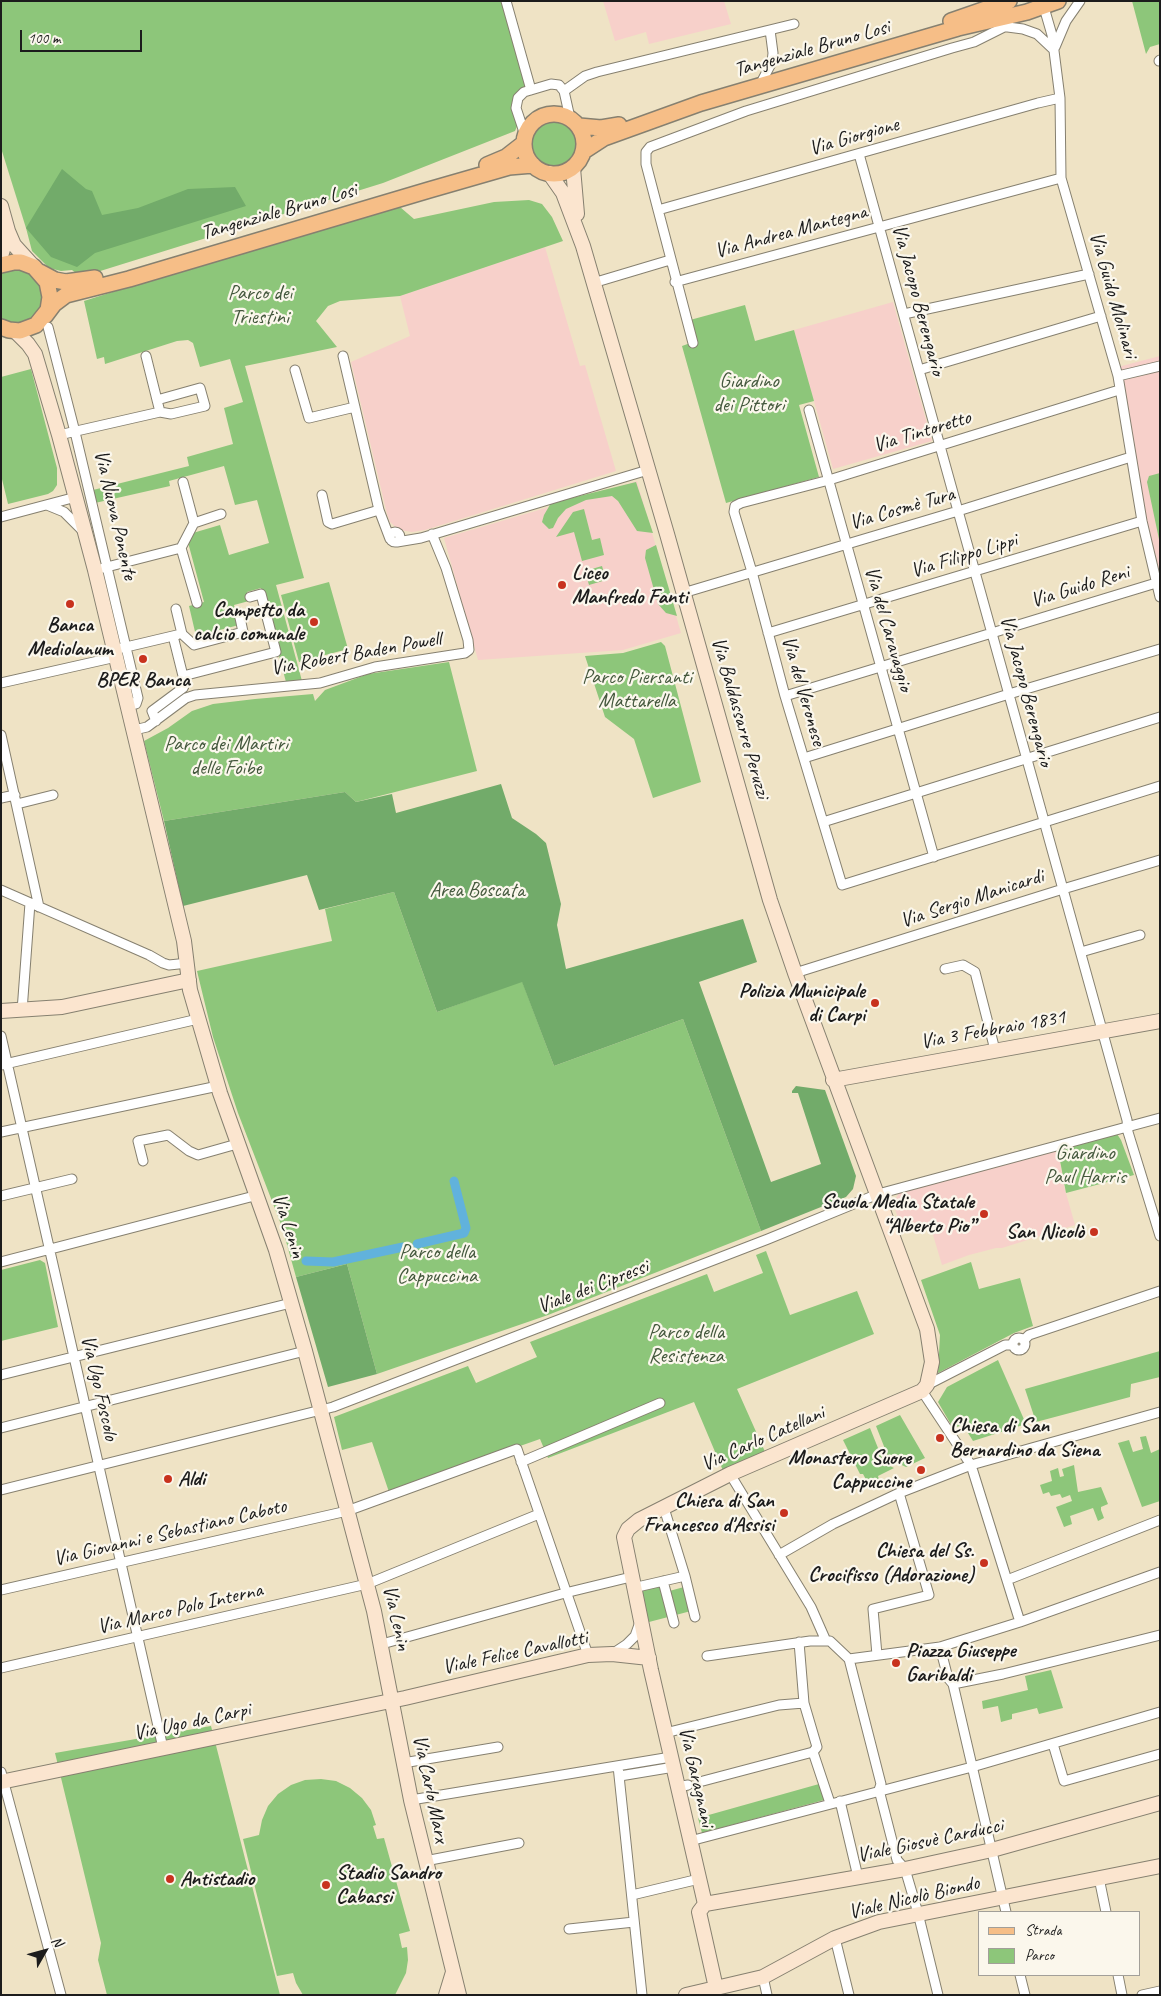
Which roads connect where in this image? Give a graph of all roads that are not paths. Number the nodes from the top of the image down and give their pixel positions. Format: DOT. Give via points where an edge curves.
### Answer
graph roads {
  1 [pos="506,1"];
  2 [pos="1009,1"];
  3 [pos="1080,1"];
  4 [pos="1048,3"];
  5 [pos="995,4"];
  6 [pos="983,23"];
  7 [pos="794,24"];
  8 [pos="1004,27"];
  9 [pos="770,30"];
  10 [pos="1054,50"];
  11 [pos="763,78"];
  12 [pos="531,90"];
  13 [pos="564,91"];
  14 [pos="1060,98"];
  15 [pos="574,122"];
  16 [pos="525,139"];
  17 [pos="584,151"];
  18 [pos="860,154"];
  19 [pos="533,164"];
  20 [pos="573,168"];
  21 [pos="550,173"];
  22 [pos="1061,178"];
  23 [pos="1,206"];
  24 [pos="658,210"];
  25 [pos="880,226"];
  26 [pos="8,233"];
  27 [pos="583,246"];
  28 [pos="1,256"];
  29 [pos="670,260"];
  30 [pos="1,265"];
  31 [pos="37,270"];
  32 [pos="1089,274"];
  33 [pos="676,282"];
  34 [pos="593,283"];
  35 [pos="904,314"];
  36 [pos="1101,316"];
  37 [pos="44,321"];
  38 [pos="8,329"];
  39 [pos="693,343"];
  40 [pos="35,354"];
  41 [pos="146,356"];
  42 [pos="343,356"];
  43 [pos="1160,366"];
  44 [pos="295,370"];
  45 [pos="919,370"];
  46 [pos="1118,376"];
  47 [pos="1119,390"];
  48 [pos="157,400"];
  49 [pos="355,407"];
  50 [pos="809,410"];
  51 [pos="160,412"];
  52 [pos="75,432"];
  53 [pos="60,436"];
  54 [pos="940,445"];
  55 [pos="1131,457"];
  56 [pos="648,470"];
  57 [pos="829,480"];
  58 [pos="183,482"];
  59 [pos="322,495"];
  60 [pos="76,497"];
  61 [pos="47,505"];
  62 [pos="736,506"];
  63 [pos="380,510"];
  64 [pos="958,511"];
  65 [pos="221,514"];
  66 [pos="1,518"];
  67 [pos="1142,521"];
  68 [pos="194,522"];
  69 [pos="86,534"];
  70 [pos="430,535"];
  71 [pos="846,543"];
  72 [pos="181,548"];
  73 [pos="101,569"];
  74 [pos="975,570"];
  75 [pos="752,572"];
  76 [pos="1156,583"];
  77 [pos="683,593"];
  78 [pos="250,597"];
  79 [pos="1160,598"];
  80 [pos="197,603"];
  81 [pos="864,606"];
  82 [pos="176,609"];
  83 [pos="239,613"];
  84 [pos="992,632"];
  85 [pos="768,633"];
  86 [pos="182,634"];
  87 [pos="173,636"];
  88 [pos="1160,649"];
  89 [pos="119,652"];
  90 [pos="881,666"];
  91 [pos="183,676"];
  92 [pos="1,683"];
  93 [pos="1009,694"];
  94 [pos="785,696"];
  95 [pos="1160,717"];
  96 [pos="156,721"];
  97 [pos="134,730"];
  98 [pos="898,730"];
  99 [pos="1,735"];
  100 [pos="804,758"];
  101 [pos="1027,758"];
  102 [pos="1160,786"];
  103 [pos="916,793"];
  104 [pos="53,795"];
  105 [pos="1,798"];
  106 [pos="16,799"];
  107 [pos="823,822"];
  108 [pos="1045,822"];
  109 [pos="934,857"];
  110 [pos="1160,860"];
  111 [pos="1063,888"];
  112 [pos="1,890"];
  113 [pos="30,903"];
  114 [pos="40,907"];
  115 [pos="1140,935"];
  116 [pos="1080,952"];
  117 [pos="188,964"];
  118 [pos="945,969"];
  119 [pos="794,973"];
  120 [pos="189,980"];
  121 [pos="1,1011"];
  122 [pos="22,1011"];
  123 [pos="198,1019"];
  124 [pos="1160,1021"];
  125 [pos="1102,1030"];
  126 [pos="1,1036"];
  127 [pos="995,1050"];
  128 [pos="4,1064"];
  129 [pos="834,1080"];
  130 [pos="218,1086"];
  131 [pos="1160,1118"];
  132 [pos="1128,1126"];
  133 [pos="22,1128"];
  134 [pos="1,1132"];
  135 [pos="237,1144"];
  136 [pos="143,1162"];
  137 [pos="72,1179"];
  138 [pos="35,1188"];
  139 [pos="878,1194"];
  140 [pos="258,1195"];
  141 [pos="1,1196"];
  142 [pos="1156,1207"];
  143 [pos="1160,1236"];
  144 [pos="49,1250"];
  145 [pos="1,1262"];
  146 [pos="1160,1291"];
  147 [pos="291,1303"];
  148 [pos="305,1351"];
  149 [pos="74,1356"];
  150 [pos="1,1374"];
  151 [pos="925,1388"];
  152 [pos="660,1403"];
  153 [pos="85,1407"];
  154 [pos="320,1410"];
  155 [pos="1160,1412"];
  156 [pos="1,1428"];
  157 [pos="521,1462"];
  158 [pos="98,1465"];
  159 [pos="971,1465"];
  160 [pos="730,1474"];
  161 [pos="1,1490"];
  162 [pos="899,1493"];
  163 [pos="664,1508"];
  164 [pos="347,1511"];
  165 [pos="539,1514"];
  166 [pos="1160,1520"];
  167 [pos="779,1555"];
  168 [pos="121,1563"];
  169 [pos="1160,1572"];
  170 [pos="685,1576"];
  171 [pos="1007,1580"];
  172 [pos="663,1581"];
  173 [pos="632,1583"];
  174 [pos="367,1584"];
  175 [pos="1,1590"];
  176 [pos="566,1593"];
  177 [pos="695,1617"];
  178 [pos="1018,1619"];
  179 [pos="640,1620"];
  180 [pos="674,1623"];
  181 [pos="1160,1635"];
  182 [pos="137,1637"];
  183 [pos="828,1641"];
  184 [pos="799,1642"];
  185 [pos="382,1644"];
  186 [pos="940,1647"];
  187 [pos="612,1654"];
  188 [pos="588,1655"];
  189 [pos="877,1655"];
  190 [pos="707,1656"];
  191 [pos="649,1658"];
  192 [pos="850,1659"];
  193 [pos="1,1668"];
  194 [pos="950,1681"];
  195 [pos="392,1701"];
  196 [pos="804,1703"];
  197 [pos="1160,1712"];
  198 [pos="665,1733"];
  199 [pos="1053,1744"];
  200 [pos="498,1747"];
  201 [pos="163,1748"];
  202 [pos="814,1752"];
  203 [pos="1160,1754"];
  204 [pos="672,1762"];
  205 [pos="403,1763"];
  206 [pos="618,1766"];
  207 [pos="972,1766"];
  208 [pos="620,1776"];
  209 [pos="2,1778"];
  210 [pos="703,1781"];
  211 [pos="878,1790"];
  212 [pos="411,1800"];
  213 [pos="840,1801"];
  214 [pos="830,1803"];
  215 [pos="1160,1803"];
  216 [pos="690,1841"];
  217 [pos="519,1843"];
  218 [pos="992,1850"];
  219 [pos="425,1861"];
  220 [pos="1160,1866"];
  221 [pos="905,1869"];
  222 [pos="858,1877"];
  223 [pos="1099,1878"];
  224 [pos="699,1879"];
  225 [pos="632,1895"];
  226 [pos="1002,1898"];
  227 [pos="705,1904"];
  228 [pos="1006,1911"];
  229 [pos="1106,1911"];
  230 [pos="918,1913"];
  231 [pos="634,1922"];
  232 [pos="569,1929"];
  233 [pos="834,1938"];
  234 [pos="453,1972"];
  235 [pos="1020,1976"];
  236 [pos="1118,1976"];
  237 [pos="763,1977"];
  238 [pos="716,1991"];
  239 [pos="1160,1991"];
  240 [pos="61,1995"];
  241 [pos="446,1995"];
  242 [pos="459,1995"];
  243 [pos="642,1995"];
  244 [pos="686,1995"];
  245 [pos="767,1995"];
  246 [pos="849,1995"];
  247 [pos="938,1995"];
  248 [pos="1024,1995"];
  249 [pos="1122,1995"];
  250 [pos="1142,1995"];
  1 -- 12 [label="street"];
  2 -- 5 [label="main road, Tangenziale Bruno Losi"];
  3 -- 10 [label="street" via="1066,21"];
  4 -- 6 [label="main road, Tangenziale Bruno Losi"];
  4 -- 10 [label="street, Via Guido Molinari"];
  5 -- 11 [label="main road, Tangenziale Bruno Losi"];
  6 -- 8 [label="street"];
  6 -- 17 [label="main road, Tangenziale Bruno Losi" via="701,103 604,138"];
  7 -- 9 [label="street"];
  8 -- 10 [label="street" via="1023,28 1037,34"];
  8 -- 24 [label="street" via="974,42 730,117 650,147 646,152 646,164"];
  9 -- 11 [label="street" via="772,62"];
  9 -- 13 [label="street" via="597,72 585,76"];
  10 -- 14 [label="street, Via Guido Molinari"];
  11 -- 15 [label="main road, Tangenziale Bruno Losi" via="617,125 601,128"];
  12 -- 13 [label="street" via="556,84"];
  12 -- 16 [label="street" via="516,104"];
  13 -- 15 [label="street"];
  14 -- 18 [label="street, Via Giorgione"];
  14 -- 22 [label="street, Via Guido Molinari"];
  15 -- 16 [label="main road" via="552,114 543,116 535,120"];
  15 -- 17 [label="main road" via="584,141"];
  16 -- 19 [label="main road" via="525,152"];
  16 -- 31 [label="main road, Tangenziale Bruno Losi" via="506,157 478,169 328,209 132,269 77,282 54,280"];
  17 -- 20 [label="main road"];
  18 -- 24 [label="street, Via Giorgione"];
  18 -- 25 [label="street, Via Jacopo Berengario"];
  19 -- 21 [label="main road"];
  19 -- 37 [label="main road, Tangenziale Bruno Losi" via="509,167 423,191 66,295 59,299"];
  20 -- 21 [label="main road"];
  20 -- 27 [label="street, Via Baldassarre Peruzzi"];
  21 -- 27 [label="street, Via Baldassarre Peruzzi" via="562,193"];
  22 -- 25 [label="street, Via Andrea Mantegna"];
  22 -- 32 [label="street, Via Guido Molinari"];
  23 -- 26 [label="street"];
  24 -- 29 [label="street"];
  25 -- 33 [label="street, Via Andrea Mantegna"];
  25 -- 35 [label="street, Via Jacopo Berengario"];
  26 -- 28 [label="street"];
  26 -- 31 [label="street" via="14,245"];
  27 -- 34 [label="street, Via Baldassarre Peruzzi"];
  29 -- 33 [label="street"];
  29 -- 34 [label="street"];
  30 -- 31 [label="main road, Tangenziale Bruno Losi" via="21,262"];
  31 -- 37 [label="main road" via="50,291 50,305"];
  32 -- 35 [label="street"];
  32 -- 36 [label="street, Via Guido Molinari"];
  33 -- 39 [label="street"];
  34 -- 56 [label="street, Via Baldassarre Peruzzi"];
  35 -- 45 [label="street, Via Jacopo Berengario"];
  36 -- 45 [label="street"];
  36 -- 46 [label="street, Via Guido Molinari"];
  37 -- 38 [label="main road, Tangenziale Bruno Losi" via="30,328"];
  37 -- 40 [label="street, Via Nuova Ponente" via="37,327"];
  37 -- 52 [label="street, Via Nuova Ponente"];
  38 -- 40 [label="street, Via Nuova Ponente" via="28,344"];
  40 -- 53 [label="street, Via Nuova Ponente"];
  41 -- 48 [label="street"];
  42 -- 49 [label="street"];
  43 -- 46 [label="street"];
  44 -- 49 [label="street" via="309,418"];
  45 -- 54 [label="street, Via Jacopo Berengario"];
  46 -- 47 [label="street, Via Guido Molinari"];
  47 -- 54 [label="street, Via Tintoretto"];
  47 -- 55 [label="street, Via Guido Molinari"];
  48 -- 51 [label="street"];
  48 -- 51 [label="street" via="200,388 205,406 171,414"];
  49 -- 63 [label="street"];
  50 -- 57 [label="street, Via del Caravaggio"];
  51 -- 52 [label="street"];
  52 -- 53 [label="street"];
  52 -- 73 [label="street, Via Nuova Ponente"];
  53 -- 60 [label="street, Via Nuova Ponente"];
  54 -- 57 [label="street, Via Tintoretto"];
  54 -- 64 [label="street, Via Jacopo Berengario"];
  55 -- 64 [label="street, Via Cosmè Tura"];
  55 -- 67 [label="street, Via Guido Molinari"];
  56 -- 70 [label="street"];
  56 -- 77 [label="street, Via Baldassarre Peruzzi"];
  57 -- 62 [label="street, Via Tintoretto"];
  57 -- 71 [label="street, Via del Caravaggio"];
  58 -- 68 [label="street"];
  59 -- 63 [label="street" via="328,522 332,524"];
  60 -- 61 [label="street"];
  60 -- 69 [label="street, Via Nuova Ponente"];
  61 -- 66 [label="street"];
  61 -- 69 [label="street" via="64,512"];
  62 -- 75 [label="street, Via del Veronese" via="734,512"];
  63 -- 70 [label="street" via="395,536"];
  64 -- 71 [label="street, Via Cosmè Tura"];
  64 -- 74 [label="street, Via Jacopo Berengario"];
  65 -- 68 [label="street"];
  67 -- 74 [label="street, Via Filippo Lippi"];
  67 -- 76 [label="street, Via Guido Molinari"];
  68 -- 72 [label="street"];
  69 -- 73 [label="street, Via Nuova Ponente"];
  70 -- 96 [label="street, Via Robert Baden Powell" via="446,568 468,640 469,650 465,653 375,667 320,683 195,694"];
  71 -- 75 [label="street, Via Cosmè Tura"];
  71 -- 81 [label="street, Via del Caravaggio"];
  72 -- 73 [label="street"];
  72 -- 80 [label="street"];
  73 -- 89 [label="street, Via Nuova Ponente"];
  74 -- 81 [label="street, Via Filippo Lippi"];
  74 -- 84 [label="street, Via Jacopo Berengario"];
  75 -- 77 [label="street, Via Cosmè Tura"];
  75 -- 85 [label="street, Via del Veronese"];
  76 -- 79 [label="street, Via Guido Molinari"];
  76 -- 84 [label="street, Via Guido Reni"];
  77 -- 119 [label="street, Via Baldassarre Peruzzi" via="770,900"];
  78 -- 91 [label="street" via="261,594 276,652"];
  81 -- 85 [label="street, Via Filippo Lippi"];
  81 -- 90 [label="street, Via del Caravaggio"];
  82 -- 86 [label="street"];
  83 -- 86 [label="street" via="244,632 194,645"];
  84 -- 90 [label="street, Via Guido Reni"];
  84 -- 93 [label="street, Via Jacopo Berengario"];
  85 -- 94 [label="street, Via del Veronese"];
  86 -- 87 [label="street"];
  87 -- 89 [label="street"];
  87 -- 91 [label="street"];
  88 -- 93 [label="street"];
  89 -- 92 [label="street"];
  89 -- 97 [label="street, Via Nuova Ponente"];
  90 -- 94 [label="street, Via Guido Reni"];
  90 -- 98 [label="street, Via del Caravaggio"];
  91 -- 96 [label="street" via="183,688 152,711"];
  93 -- 98 [label="street"];
  93 -- 101 [label="street, Via Jacopo Berengario"];
  94 -- 100 [label="street, Via del Veronese"];
  95 -- 101 [label="street"];
  96 -- 97 [label="street, Via Robert Baden Powell"];
  97 -- 117 [label="street, Via Nuova Ponente"];
  98 -- 100 [label="street"];
  98 -- 103 [label="street, Via del Caravaggio"];
  99 -- 106 [label="street"];
  100 -- 107 [label="street, Via del Veronese"];
  101 -- 103 [label="street"];
  101 -- 108 [label="street, Via Jacopo Berengario"];
  102 -- 108 [label="street"];
  103 -- 107 [label="street"];
  103 -- 109 [label="street, Via del Caravaggio"];
  104 -- 106 [label="street"];
  105 -- 106 [label="street"];
  106 -- 114 [label="street"];
  107 -- 109 [label="street, Via del Veronese" via="842,885"];
  108 -- 109 [label="street"];
  108 -- 111 [label="street, Via Jacopo Berengario"];
  110 -- 111 [label="street, Via Sergio Manicardi"];
  111 -- 116 [label="street, Via Jacopo Berengario"];
  111 -- 119 [label="street, Via Sergio Manicardi"];
  112 -- 113 [label="street"];
  113 -- 114 [label="street"];
  113 -- 122 [label="street"];
  114 -- 117 [label="street" via="163,963"];
  115 -- 116 [label="street"];
  116 -- 125 [label="street, Via Jacopo Berengario"];
  117 -- 120 [label="street, Via Lenin"];
  118 -- 127 [label="street" via="963,965 975,972"];
  119 -- 129 [label="street, Via Baldassarre Peruzzi"];
  120 -- 122 [label="street" via="62,1007"];
  120 -- 123 [label="street, Via Lenin"];
  121 -- 122 [label="street"];
  123 -- 128 [label="street"];
  123 -- 130 [label="street, Via Lenin"];
  124 -- 125 [label="street, Via 3 Febbraio 1831"];
  125 -- 127 [label="street, Via 3 Febbraio 1831"];
  125 -- 132 [label="street, Via Jacopo Berengario"];
  126 -- 128 [label="street, Via Ugo Foscolo"];
  127 -- 129 [label="street, Via 3 Febbraio 1831"];
  128 -- 133 [label="street, Via Ugo Foscolo"];
  129 -- 139 [label="street, Via Baldassarre Peruzzi"];
  130 -- 133 [label="street"];
  130 -- 135 [label="street, Via Lenin"];
  131 -- 132 [label="street, Viale dei Cipressi"];
  132 -- 139 [label="street, Viale dei Cipressi"];
  132 -- 142 [label="street, Via Jacopo Berengario"];
  133 -- 134 [label="street"];
  133 -- 138 [label="street, Via Ugo Foscolo"];
  135 -- 136 [label="street" via="198,1155 168,1135 138,1142"];
  135 -- 140 [label="street, Via Lenin"];
  137 -- 138 [label="street"];
  138 -- 141 [label="street"];
  138 -- 144 [label="street, Via Ugo Foscolo"];
  139 -- 151 [label="street" via="927,1329 932,1362"];
  139 -- 154 [label="street, Viale dei Cipressi" via="761,1242"];
  140 -- 144 [label="street"];
  140 -- 147 [label="street, Via Lenin"];
  142 -- 143 [label="street, Via Jacopo Berengario"];
  144 -- 145 [label="street"];
  144 -- 149 [label="street, Via Ugo Foscolo"];
  146 -- 151 [label="street, Via Carlo Catellani" via="1029,1335 1024,1340 1017,1339 1013,1345 1005,1345"];
  147 -- 148 [label="street, Via Lenin"];
  147 -- 149 [label="street"];
  148 -- 153 [label="street"];
  148 -- 154 [label="street, Via Lenin"];
  149 -- 150 [label="street"];
  149 -- 153 [label="street, Via Ugo Foscolo"];
  151 -- 159 [label="street"];
  151 -- 160 [label="street, Via Carlo Catellani"];
  152 -- 157 [label="street"];
  153 -- 156 [label="street"];
  153 -- 158 [label="street, Via Ugo Foscolo"];
  154 -- 158 [label="street, Viale dei Cipressi"];
  154 -- 164 [label="street, Via Lenin"];
  155 -- 159 [label="street"];
  157 -- 164 [label="street, Via Giovanni e Sebastiano Caboto" via="517,1449"];
  157 -- 165 [label="street"];
  158 -- 161 [label="street, Viale dei Cipressi"];
  158 -- 168 [label="street, Via Ugo Foscolo"];
  159 -- 162 [label="street"];
  159 -- 171 [label="street"];
  160 -- 163 [label="street, Via Carlo Catellani"];
  160 -- 167 [label="street"];
  162 -- 167 [label="street" via="833,1524"];
  162 -- 189 [label="street" via="929,1595 873,1609"];
  163 -- 170 [label="street"];
  163 -- 173 [label="street, Via Carlo Catellani" via="639,1520 628,1529 624,1538"];
  164 -- 168 [label="street, Via Giovanni e Sebastiano Caboto"];
  164 -- 174 [label="street, Via Lenin"];
  165 -- 174 [label="street, Via Marco Polo Interna"];
  165 -- 176 [label="street"];
  166 -- 171 [label="street"];
  167 -- 183 [label="street"];
  168 -- 175 [label="street, Via Giovanni e Sebastiano Caboto"];
  168 -- 182 [label="street, Via Ugo Foscolo"];
  169 -- 178 [label="street"];
  170 -- 172 [label="street"];
  170 -- 177 [label="street"];
  171 -- 178 [label="street"];
  172 -- 173 [label="street"];
  172 -- 180 [label="street"];
  173 -- 176 [label="street"];
  173 -- 179 [label="street, Via Carlo Catellani"];
  174 -- 182 [label="street, Via Marco Polo Interna"];
  174 -- 185 [label="street, Via Lenin"];
  176 -- 185 [label="street"];
  176 -- 188 [label="street"];
  178 -- 186 [label="street"];
  179 -- 187 [label="street" via="635,1636"];
  179 -- 191 [label="street, Via Carlo Catellani"];
  181 -- 194 [label="street" via="1003,1674"];
  182 -- 193 [label="street, Via Marco Polo Interna"];
  182 -- 201 [label="street, Via Ugo Foscolo"];
  183 -- 184 [label="street"];
  183 -- 192 [label="street"];
  184 -- 190 [label="street"];
  184 -- 196 [label="street"];
  185 -- 195 [label="street, Via Lenin"];
  186 -- 189 [label="street"];
  186 -- 194 [label="street"];
  187 -- 188 [label="street, Viale Felice Cavallotti"];
  187 -- 191 [label="street, Viale Felice Cavallotti"];
  188 -- 195 [label="street, Viale Felice Cavallotti"];
  189 -- 192 [label="street"];
  191 -- 198 [label="street, Via Garagnani"];
  192 -- 211 [label="street" via="882,1784"];
  194 -- 207 [label="street"];
  195 -- 201 [label="street, Via Ugo da Carpi"];
  195 -- 205 [label="street, Via Carlo Marx"];
  196 -- 198 [label="street" via="779,1705"];
  196 -- 202 [label="street" via="817,1748"];
  197 -- 199 [label="street"];
  198 -- 204 [label="street, Via Garagnani"];
  199 -- 203 [label="street" via="1064,1781"];
  199 -- 207 [label="street"];
  200 -- 205 [label="street"];
  201 -- 209 [label="street, Via Ugo da Carpi"];
  202 -- 210 [label="street"];
  202 -- 214 [label="street"];
  204 -- 206 [label="street"];
  204 -- 208 [label="street"];
  204 -- 216 [label="street, Via Garagnani" via="683,1786"];
  205 -- 212 [label="street, Via Carlo Marx"];
  206 -- 208 [label="street"];
  206 -- 212 [label="street"];
  207 -- 211 [label="street"];
  207 -- 218 [label="street"];
  208 -- 225 [label="street"];
  209 -- 240 [label="street"];
  211 -- 213 [label="street"];
  211 -- 221 [label="street" via="897,1860"];
  212 -- 219 [label="street, Via Carlo Marx"];
  213 -- 214 [label="street"];
  213 -- 222 [label="street"];
  214 -- 216 [label="street"];
  215 -- 218 [label="street, Viale Giosuè Carducci"];
  216 -- 224 [label="street, Via Garagnani"];
  217 -- 219 [label="street"];
  218 -- 221 [label="street, Viale Giosuè Carducci"];
  218 -- 226 [label="street"];
  219 -- 234 [label="street, Via Carlo Marx"];
  220 -- 223 [label="street, Viale Nicolò Biondo"];
  221 -- 222 [label="street, Viale Giosuè Carducci"];
  221 -- 230 [label="street"];
  222 -- 227 [label="street, Viale Giosuè Carducci"];
  223 -- 226 [label="street, Viale Nicolò Biondo"];
  223 -- 229 [label="street"];
  224 -- 225 [label="street"];
  224 -- 227 [label="street, Via Garagnani"];
  225 -- 231 [label="street"];
  226 -- 228 [label="street"];
  226 -- 230 [label="street, Viale Nicolò Biondo"];
  227 -- 238 [label="street" via="699,1912"];
  230 -- 233 [label="street, Viale Nicolò Biondo"];
  230 -- 247 [label="street"];
  231 -- 232 [label="street"];
  231 -- 243 [label="street"];
  233 -- 237 [label="street, Viale Nicolò Biondo"];
  233 -- 246 [label="street"];
  234 -- 241 [label="street"];
  234 -- 242 [label="street, Via Carlo Marx"];
  235 -- 248 [label="street"];
  236 -- 249 [label="street"];
  237 -- 238 [label="street, Viale Nicolò Biondo"];
  237 -- 245 [label="street"];
  238 -- 244 [label="street, Viale Nicolò Biondo"];
  239 -- 250 [label="street"];
}
